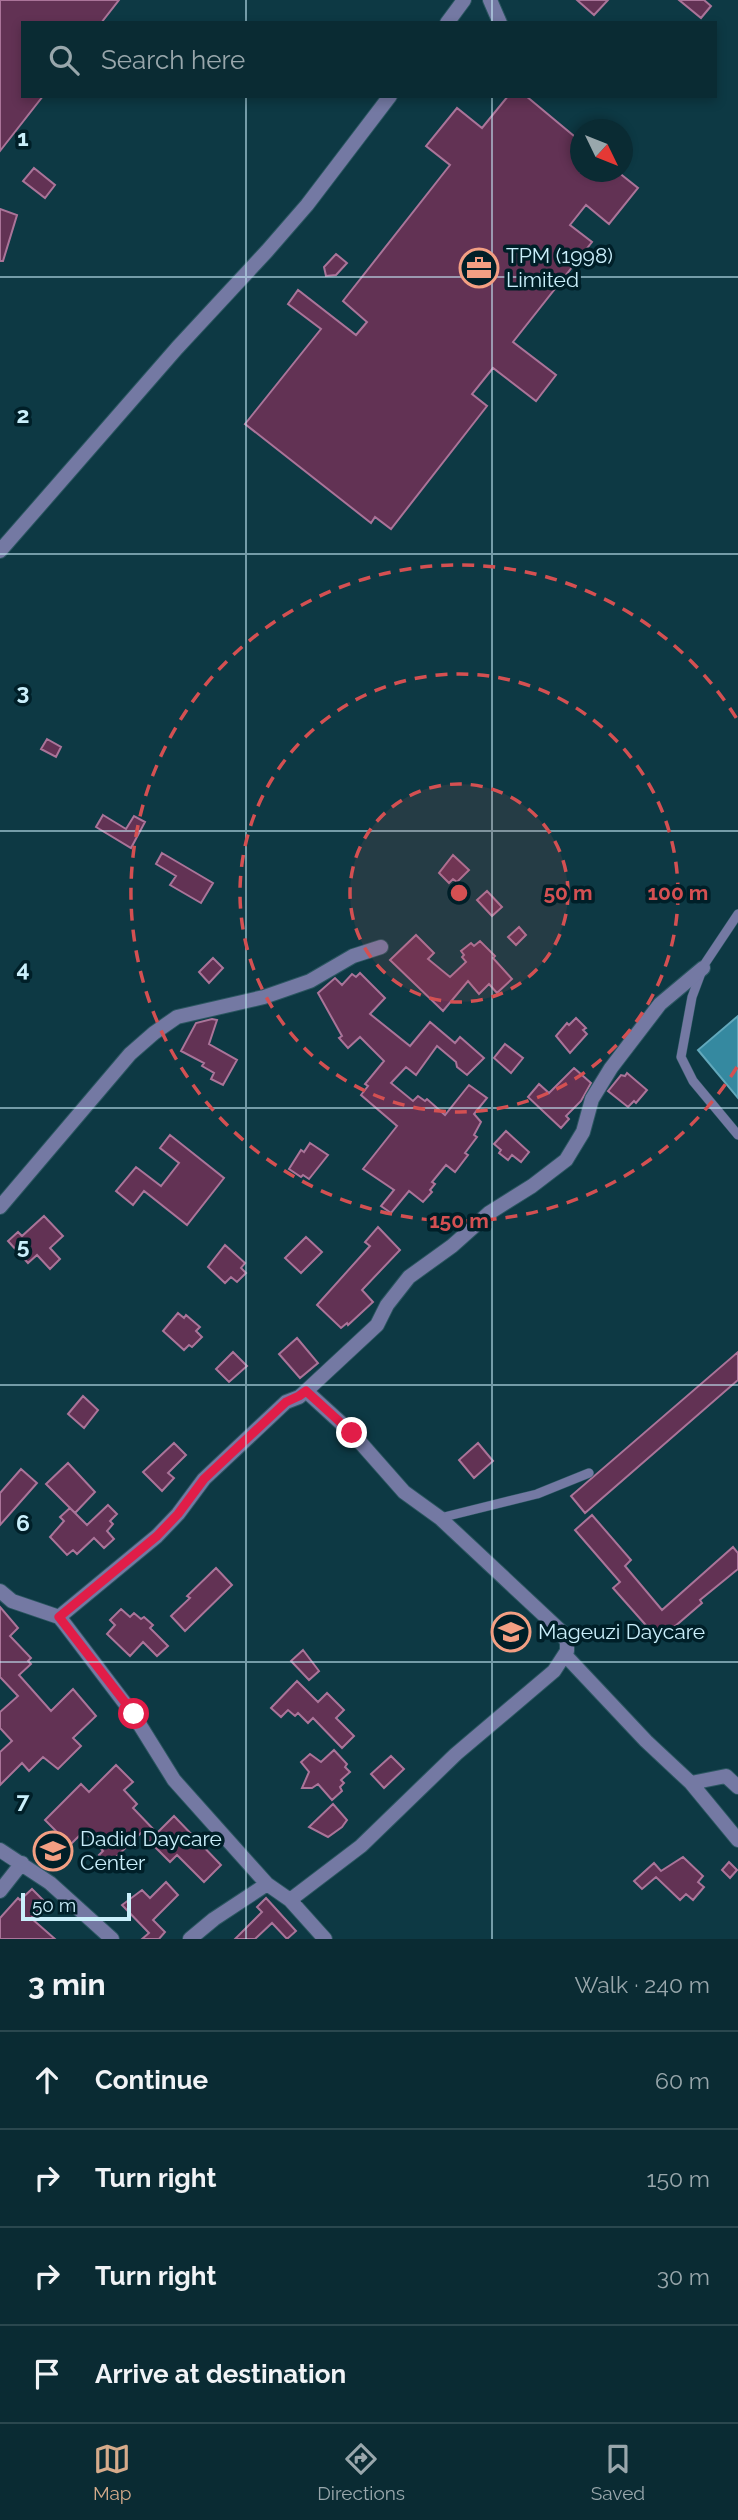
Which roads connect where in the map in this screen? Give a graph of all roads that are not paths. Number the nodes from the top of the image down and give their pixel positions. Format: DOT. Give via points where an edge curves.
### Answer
graph roads {
  1 [pos="464,0"];
  2 [pos="490,0"];
  3 [pos="448,21"];
  4 [pos="499,21"];
  5 [pos="388,98"];
  6 [pos="0,551"];
  7 [pos="738,914"];
  8 [pos="381,947"];
  9 [pos="703,968"];
  10 [pos="738,1135"];
  11 [pos="0,1206"];
  12 [pos="306,1391"];
  13 [pos="589,1474"];
  14 [pos="440,1518"];
  15 [pos="0,1591"];
  16 [pos="59,1617"];
  17 [pos="565,1656"];
  18 [pos="732,1772"];
  19 [pos="691,1783"];
  20 [pos="738,1787"];
  21 [pos="738,1840"];
  22 [pos="0,1850"];
  23 [pos="22,1863"];
  24 [pos="267,1884"];
  25 [pos="0,1891"];
  26 [pos="290,1900"];
  27 [pos="112,1939"];
  28 [pos="190,1939"];
  29 [pos="325,1939"];
  1 -- 3 [label="street"];
  2 -- 4 [label="street"];
  5 -- 6 [label="street" via="275,242"];
  7 -- 9 [label="lane"];
  8 -- 11 [label="street" via="353,956 310,981 177,1017 130,1054"];
  9 -- 10 [label="lane" via="692,997 681,1057 693,1081"];
  9 -- 12 [label="street" via="660,1004 611,1068 566,1160 489,1213 409,1277 377,1325"];
  12 -- 14 [label="street" via="352,1433 404,1492"];
  12 -- 16 [label="street" via="286,1402 212,1471 157,1536"];
  13 -- 14 [label="lane" via="537,1494"];
  14 -- 17 [label="street" via="556,1626 567,1643"];
  15 -- 16 [label="street" via="12,1601"];
  16 -- 24 [label="street" via="134,1714 174,1780"];
  17 -- 19 [label="street"];
  17 -- 26 [label="street" via="361,1846"];
  18 -- 19 [label="street"];
  18 -- 20 [label="street"];
  19 -- 21 [label="street"];
  22 -- 23 [label="street"];
  23 -- 25 [label="street"];
  23 -- 27 [label="street"];
  24 -- 26 [label="street"];
  24 -- 28 [label="street"];
  26 -- 29 [label="street"];
}
